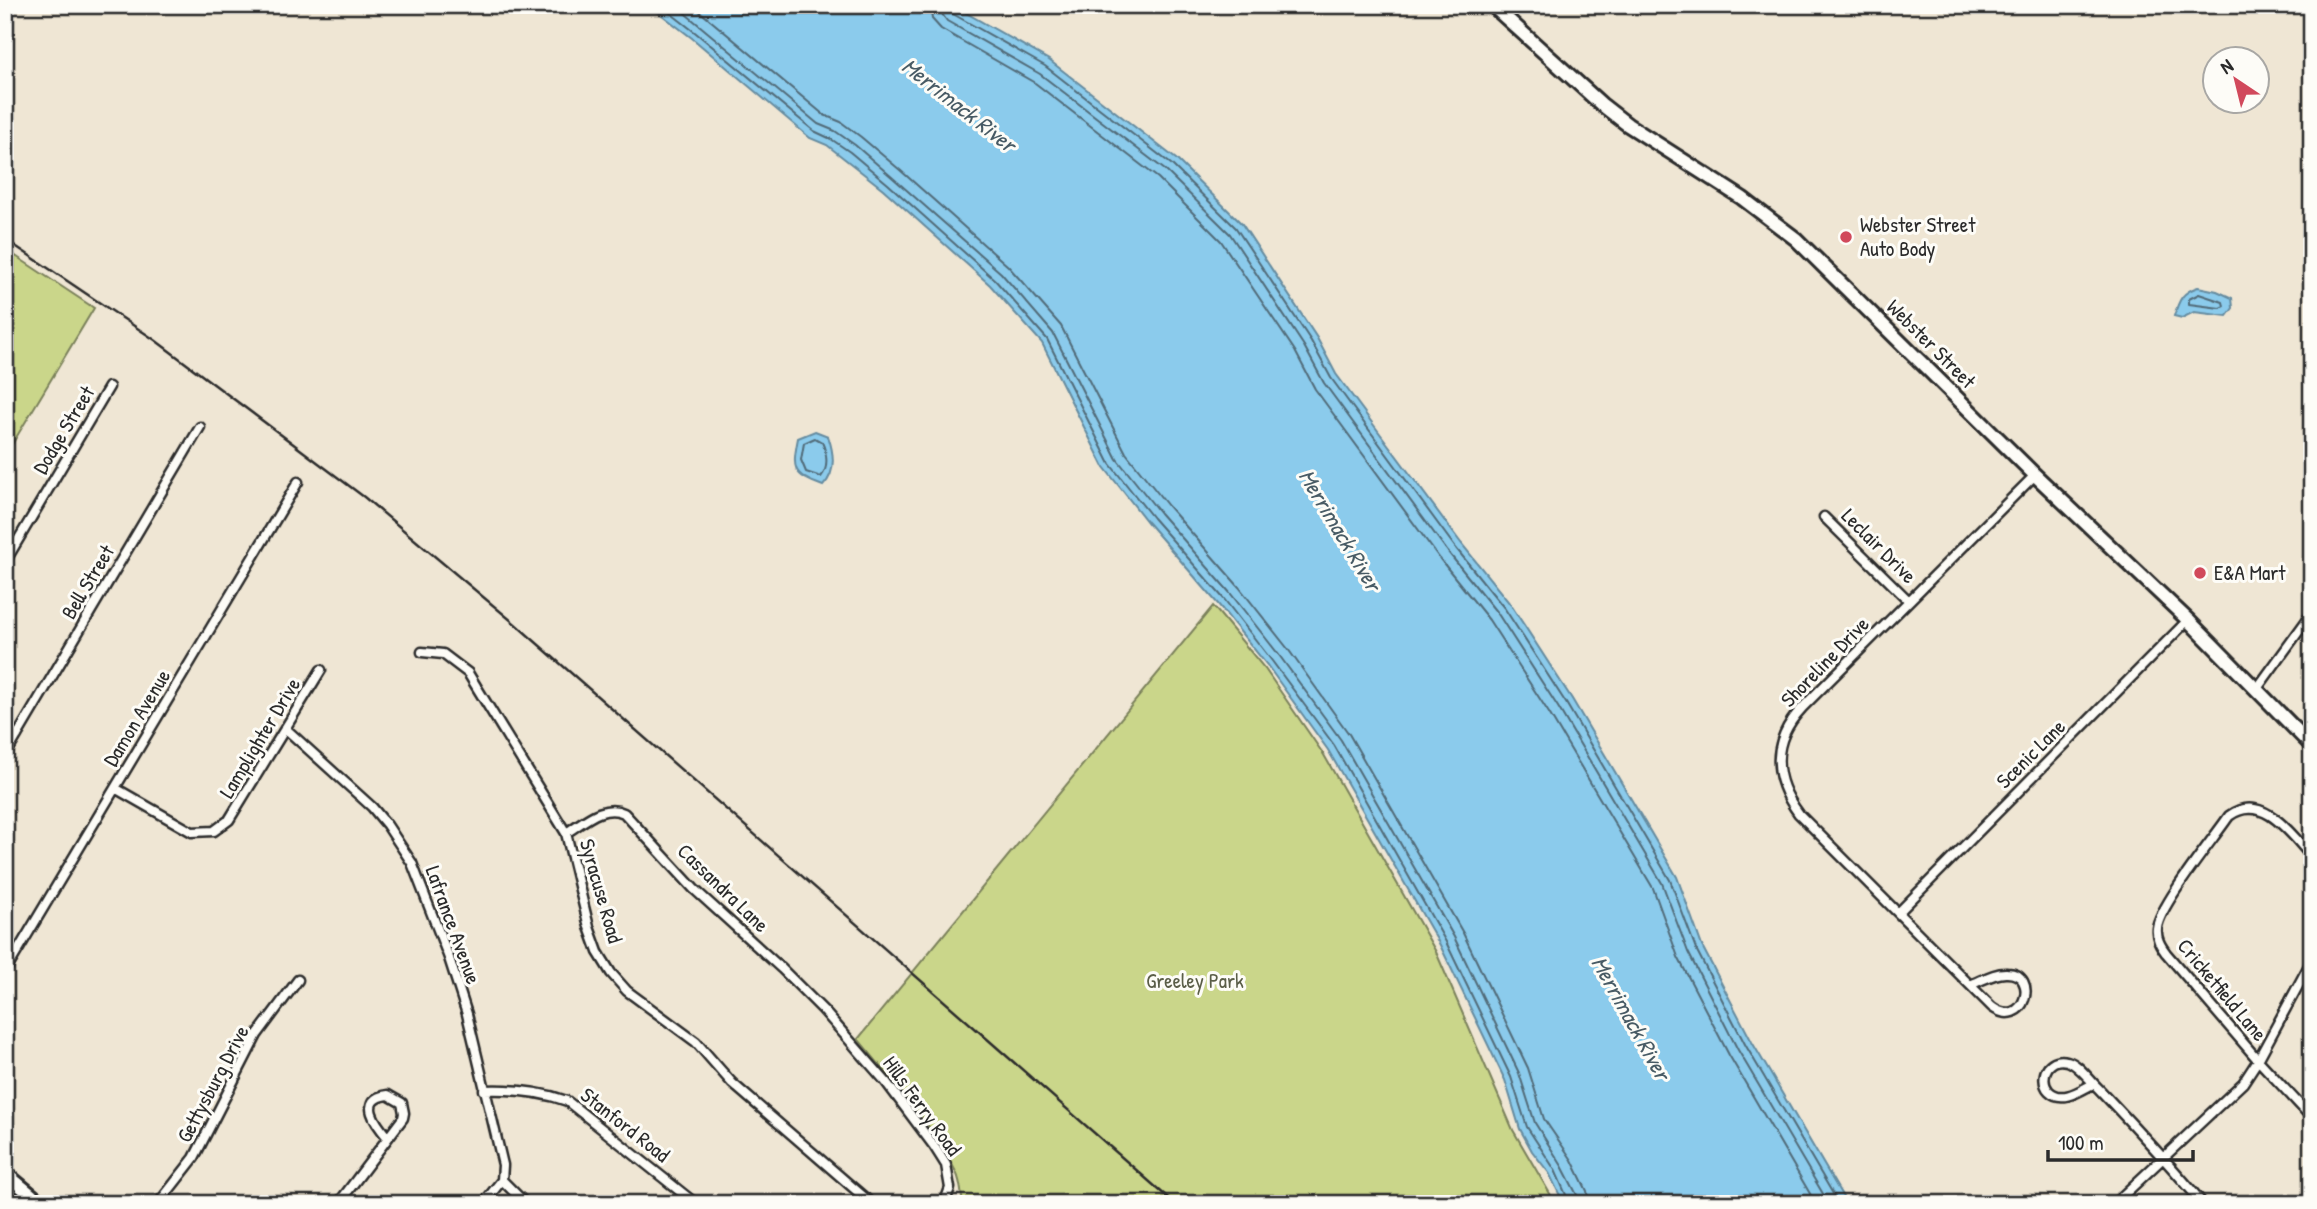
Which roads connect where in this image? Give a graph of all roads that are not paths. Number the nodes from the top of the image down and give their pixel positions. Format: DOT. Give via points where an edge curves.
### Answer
graph roads {
  1 [pos="1492,5"];
  2 [pos="109,387"];
  3 [pos="201,427"];
  4 [pos="2035,475"];
  5 [pos="298,482"];
  6 [pos="1824,517"];
  7 [pos="5,562"];
  8 [pos="1909,601"];
  9 [pos="2312,613"];
  10 [pos="2188,620"];
  11 [pos="422,652"];
  12 [pos="321,670"];
  13 [pos="2256,690"];
  14 [pos="5,728"];
  15 [pos="286,729"];
  16 [pos="17,736"];
  17 [pos="2312,746"];
  18 [pos="5,756"];
  19 [pos="115,788"];
  20 [pos="566,833"];
  21 [pos="2312,857"];
  22 [pos="1898,913"];
  23 [pos="2312,960"];
  24 [pos="5,972"];
  25 [pos="298,980"];
  26 [pos="1970,985"];
  27 [pos="845,1035"];
  28 [pos="2258,1060"];
  29 [pos="2093,1084"];
  30 [pos="484,1090"];
  31 [pos="2311,1117"];
  32 [pos="388,1138"];
  33 [pos="2164,1157"];
  34 [pos="5,1173"];
  35 [pos="502,1180"];
  36 [pos="42,1204"];
  37 [pos="158,1204"];
  38 [pos="338,1204"];
  39 [pos="483,1204"];
  40 [pos="526,1204"];
  41 [pos="696,1204"];
  42 [pos="872,1204"];
  43 [pos="944,1204"];
  44 [pos="2114,1204"];
  45 [pos="2203,1204"];
  1 -- 4 [label="main road, Webster Street" via="1628,125 1742,198 1796,239"];
  2 -- 7 [label="street, Dodge Street"];
  3 -- 16 [label="street, Bell Street"];
  4 -- 8 [label="street, Shoreline Drive"];
  4 -- 10 [label="main road, Webster Street"];
  5 -- 19 [label="street, Damon Avenue"];
  6 -- 8 [label="street, Leclair Drive"];
  8 -- 22 [label="street, Shoreline Drive" via="1793,718 1779,759 1779,774 1799,814"];
  9 -- 13 [label="street"];
  10 -- 13 [label="main road, Webster Street"];
  10 -- 22 [label="street, Scenic Lane"];
  11 -- 20 [label="street, Syracuse Road" via="443,654 468,673"];
  12 -- 15 [label="street, Lamplighter Drive"];
  13 -- 17 [label="main road, Webster Street"];
  14 -- 16 [label="street"];
  15 -- 19 [label="street, Lamplighter Drive" via="229,820 214,831 192,832"];
  15 -- 30 [label="street, Lafrance Avenue" via="372,807 412,863 463,1003"];
  16 -- 18 [label="street, Bell Street"];
  19 -- 24 [label="street, Damon Avenue"];
  20 -- 27 [label="street, Cassandra Lane" via="603,810 625,813 694,889 782,969"];
  20 -- 42 [label="street, Syracuse Road" via="589,927 611,973 627,991 696,1042 732,1083"];
  21 -- 28 [label="street, Cricketfield Lane" via="2269,814 2235,812 2158,920 2162,948"];
  22 -- 26 [label="street, Shoreline Drive"];
  23 -- 28 [label="street"];
  25 -- 37 [label="street, Gettysburg Drive" via="257,1035 194,1158"];
  26 -- 26 [label="street, Shoreline Drive" via="2006,972 2019,976 2026,987 2025,1000 2017,1010 2004,1013"];
  27 -- 43 [label="street, Hills Ferry Road" via="915,1119 946,1165 950,1188"];
  28 -- 31 [label="street"];
  28 -- 33 [label="street" via="2230,1097"];
  29 -- 29 [label="street" via="2060,1097 2049,1091 2044,1074 2056,1061 2068,1061"];
  29 -- 33 [label="street"];
  30 -- 35 [label="street, Lafrance Avenue" via="503,1165"];
  30 -- 41 [label="street, Stanford Road" via="523,1090 567,1101"];
  32 -- 32 [label="street" via="404,1113 402,1102 388,1095 371,1107 375,1122"];
  32 -- 38 [label="street"];
  33 -- 44 [label="street"];
  33 -- 45 [label="street"];
  34 -- 36 [label="main road"];
  35 -- 39 [label="street"];
  35 -- 40 [label="street"];
}
